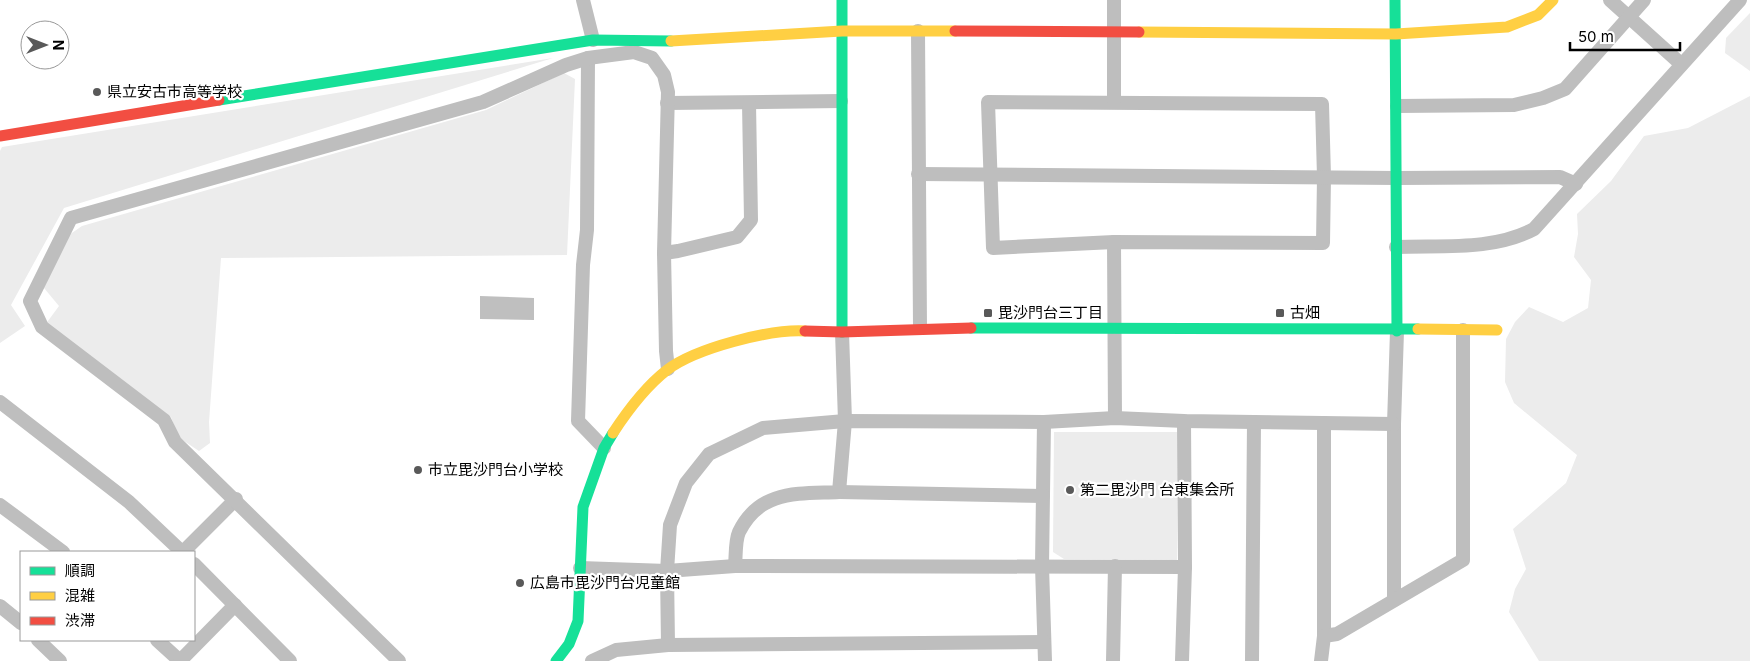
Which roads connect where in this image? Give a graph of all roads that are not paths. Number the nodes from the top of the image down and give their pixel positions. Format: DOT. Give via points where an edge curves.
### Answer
graph roads {
  1 [pos="583,0"];
  2 [pos="842,0"];
  3 [pos="1114,0"];
  4 [pos="1396,0"];
  5 [pos="1553,0"];
  6 [pos="1610,0"];
  7 [pos="1644,0"];
  8 [pos="1740,0"];
  9 [pos="1629,17"];
  10 [pos="842,31"];
  11 [pos="918,31"];
  12 [pos="1115,31"];
  13 [pos="1396,34"];
  14 [pos="593,40"];
  15 [pos="588,58"];
  16 [pos="1681,64"];
  17 [pos="841,101"];
  18 [pos="1114,102"];
  19 [pos="666,103"];
  20 [pos="749,103"];
  21 [pos="1397,106"];
  22 [pos="0,136"];
  23 [pos="989,173"];
  24 [pos="918,174"];
  25 [pos="1324,177"];
  26 [pos="1397,178"];
  27 [pos="1576,184"];
  28 [pos="1114,242"];
  29 [pos="1396,247"];
  30 [pos="664,253"];
  31 [pos="920,328"];
  32 [pos="1116,328"];
  33 [pos="1463,330"];
  34 [pos="1497,330"];
  35 [pos="1397,331"];
  36 [pos="842,332"];
  37 [pos="668,370"];
  38 [pos="0,402"];
  39 [pos="1115,418"];
  40 [pos="844,421"];
  41 [pos="1184,421"];
  42 [pos="1044,422"];
  43 [pos="1254,422"];
  44 [pos="1324,423"];
  45 [pos="1394,424"];
  46 [pos="604,448"];
  47 [pos="840,492"];
  48 [pos="1044,496"];
  49 [pos="236,499"];
  50 [pos="0,504"];
  51 [pos="62,551"];
  52 [pos="182,551"];
  53 [pos="184,551"];
  54 [pos="195,565"];
  55 [pos="736,566"];
  56 [pos="1042,566"];
  57 [pos="1115,566"];
  58 [pos="1184,567"];
  59 [pos="580,568"];
  60 [pos="667,571"];
  61 [pos="1394,600"];
  62 [pos="235,605"];
  63 [pos="0,606"];
  64 [pos="20,622"];
  65 [pos="1324,636"];
  66 [pos="39,641"];
  67 [pos="158,641"];
  68 [pos="1044,642"];
  69 [pos="668,645"];
  70 [pos="60,661"];
  71 [pos="180,661"];
  72 [pos="290,661"];
  73 [pos="399,661"];
  74 [pos="556,661"];
  75 [pos="592,661"];
  76 [pos="1045,661"];
  77 [pos="1113,661"];
  78 [pos="1182,661"];
  79 [pos="1252,661"];
  80 [pos="1321,661"];
  1 -- 14 [label="street"];
  2 -- 10 [label="street"];
  3 -- 12 [label="street"];
  4 -- 13 [label="street"];
  5 -- 13 [label="street" via="1538,15 1507,27"];
  6 -- 9 [label="street"];
  7 -- 9 [label="street"];
  8 -- 16 [label="street"];
  9 -- 16 [label="street"];
  9 -- 21 [label="street" via="1565,88 1542,98 1514,105"];
  10 -- 11 [label="street"];
  10 -- 14 [label="street" via="685,41"];
  10 -- 17 [label="street"];
  11 -- 12 [label="street"];
  11 -- 24 [label="street"];
  12 -- 13 [label="street"];
  12 -- 18 [label="street"];
  13 -- 21 [label="street"];
  14 -- 22 [label="street"];
  15 -- 19 [label="street" via="634,52 652,58 664,75 668,92"];
  15 -- 46 [label="street" via="587,230 578,421"];
  15 -- 49 [label="street" via="483,102 71,218 30,301 42,327 164,420 176,442"];
  16 -- 27 [label="street"];
  17 -- 20 [label="street"];
  17 -- 36 [label="street"];
  18 -- 23 [label="street" via="988,102"];
  18 -- 25 [label="street" via="1322,104"];
  19 -- 20 [label="street"];
  19 -- 30 [label="street"];
  20 -- 30 [label="street" via="751,220 737,237"];
  21 -- 26 [label="street"];
  23 -- 24 [label="street"];
  23 -- 25 [label="street"];
  23 -- 28 [label="street" via="993,248"];
  24 -- 31 [label="street"];
  25 -- 26 [label="street"];
  25 -- 28 [label="street" via="1323,243"];
  26 -- 27 [label="street" via="1560,177"];
  26 -- 29 [label="street"];
  27 -- 29 [label="street" via="1534,229 1518,237 1495,243"];
  28 -- 32 [label="street"];
  29 -- 35 [label="street"];
  30 -- 37 [label="street"];
  31 -- 32 [label="street"];
  31 -- 36 [label="street"];
  32 -- 35 [label="street"];
  32 -- 39 [label="street"];
  33 -- 34 [label="street"];
  33 -- 35 [label="street"];
  33 -- 61 [label="street" via="1463,560"];
  35 -- 45 [label="street"];
  36 -- 37 [label="street" via="788,330 744,338 700,353"];
  36 -- 40 [label="street"];
  37 -- 46 [label="street" via="631,406"];
  38 -- 52 [label="street" via="129,502"];
  39 -- 41 [label="street"];
  39 -- 42 [label="street"];
  40 -- 42 [label="street"];
  40 -- 47 [label="street"];
  40 -- 60 [label="street" via="763,428 709,454 686,483 670,525"];
  41 -- 43 [label="street"];
  41 -- 58 [label="street"];
  42 -- 48 [label="street"];
  43 -- 44 [label="street"];
  43 -- 79 [label="street"];
  44 -- 45 [label="street"];
  44 -- 65 [label="street"];
  45 -- 61 [label="street"];
  46 -- 59 [label="street" via="583,507"];
  47 -- 48 [label="street"];
  47 -- 55 [label="street" via="780,495 758,506 738,533"];
  48 -- 56 [label="street"];
  49 -- 53 [label="street"];
  49 -- 73 [label="street"];
  50 -- 51 [label="street"];
  54 -- 62 [label="street"];
  55 -- 56 [label="street"];
  55 -- 60 [label="street"];
  56 -- 57 [label="street"];
  56 -- 68 [label="street"];
  57 -- 58 [label="street"];
  57 -- 77 [label="street"];
  58 -- 78 [label="street"];
  59 -- 60 [label="street"];
  59 -- 74 [label="street" via="578,621 569,644"];
  60 -- 69 [label="street"];
  61 -- 65 [label="street" via="1337,634"];
  62 -- 71 [label="street"];
  62 -- 72 [label="street"];
  63 -- 64 [label="street"];
  65 -- 80 [label="street"];
  66 -- 70 [label="street"];
  67 -- 71 [label="street"];
  68 -- 69 [label="street"];
  68 -- 76 [label="street"];
  69 -- 75 [label="street" via="616,650"];
}
